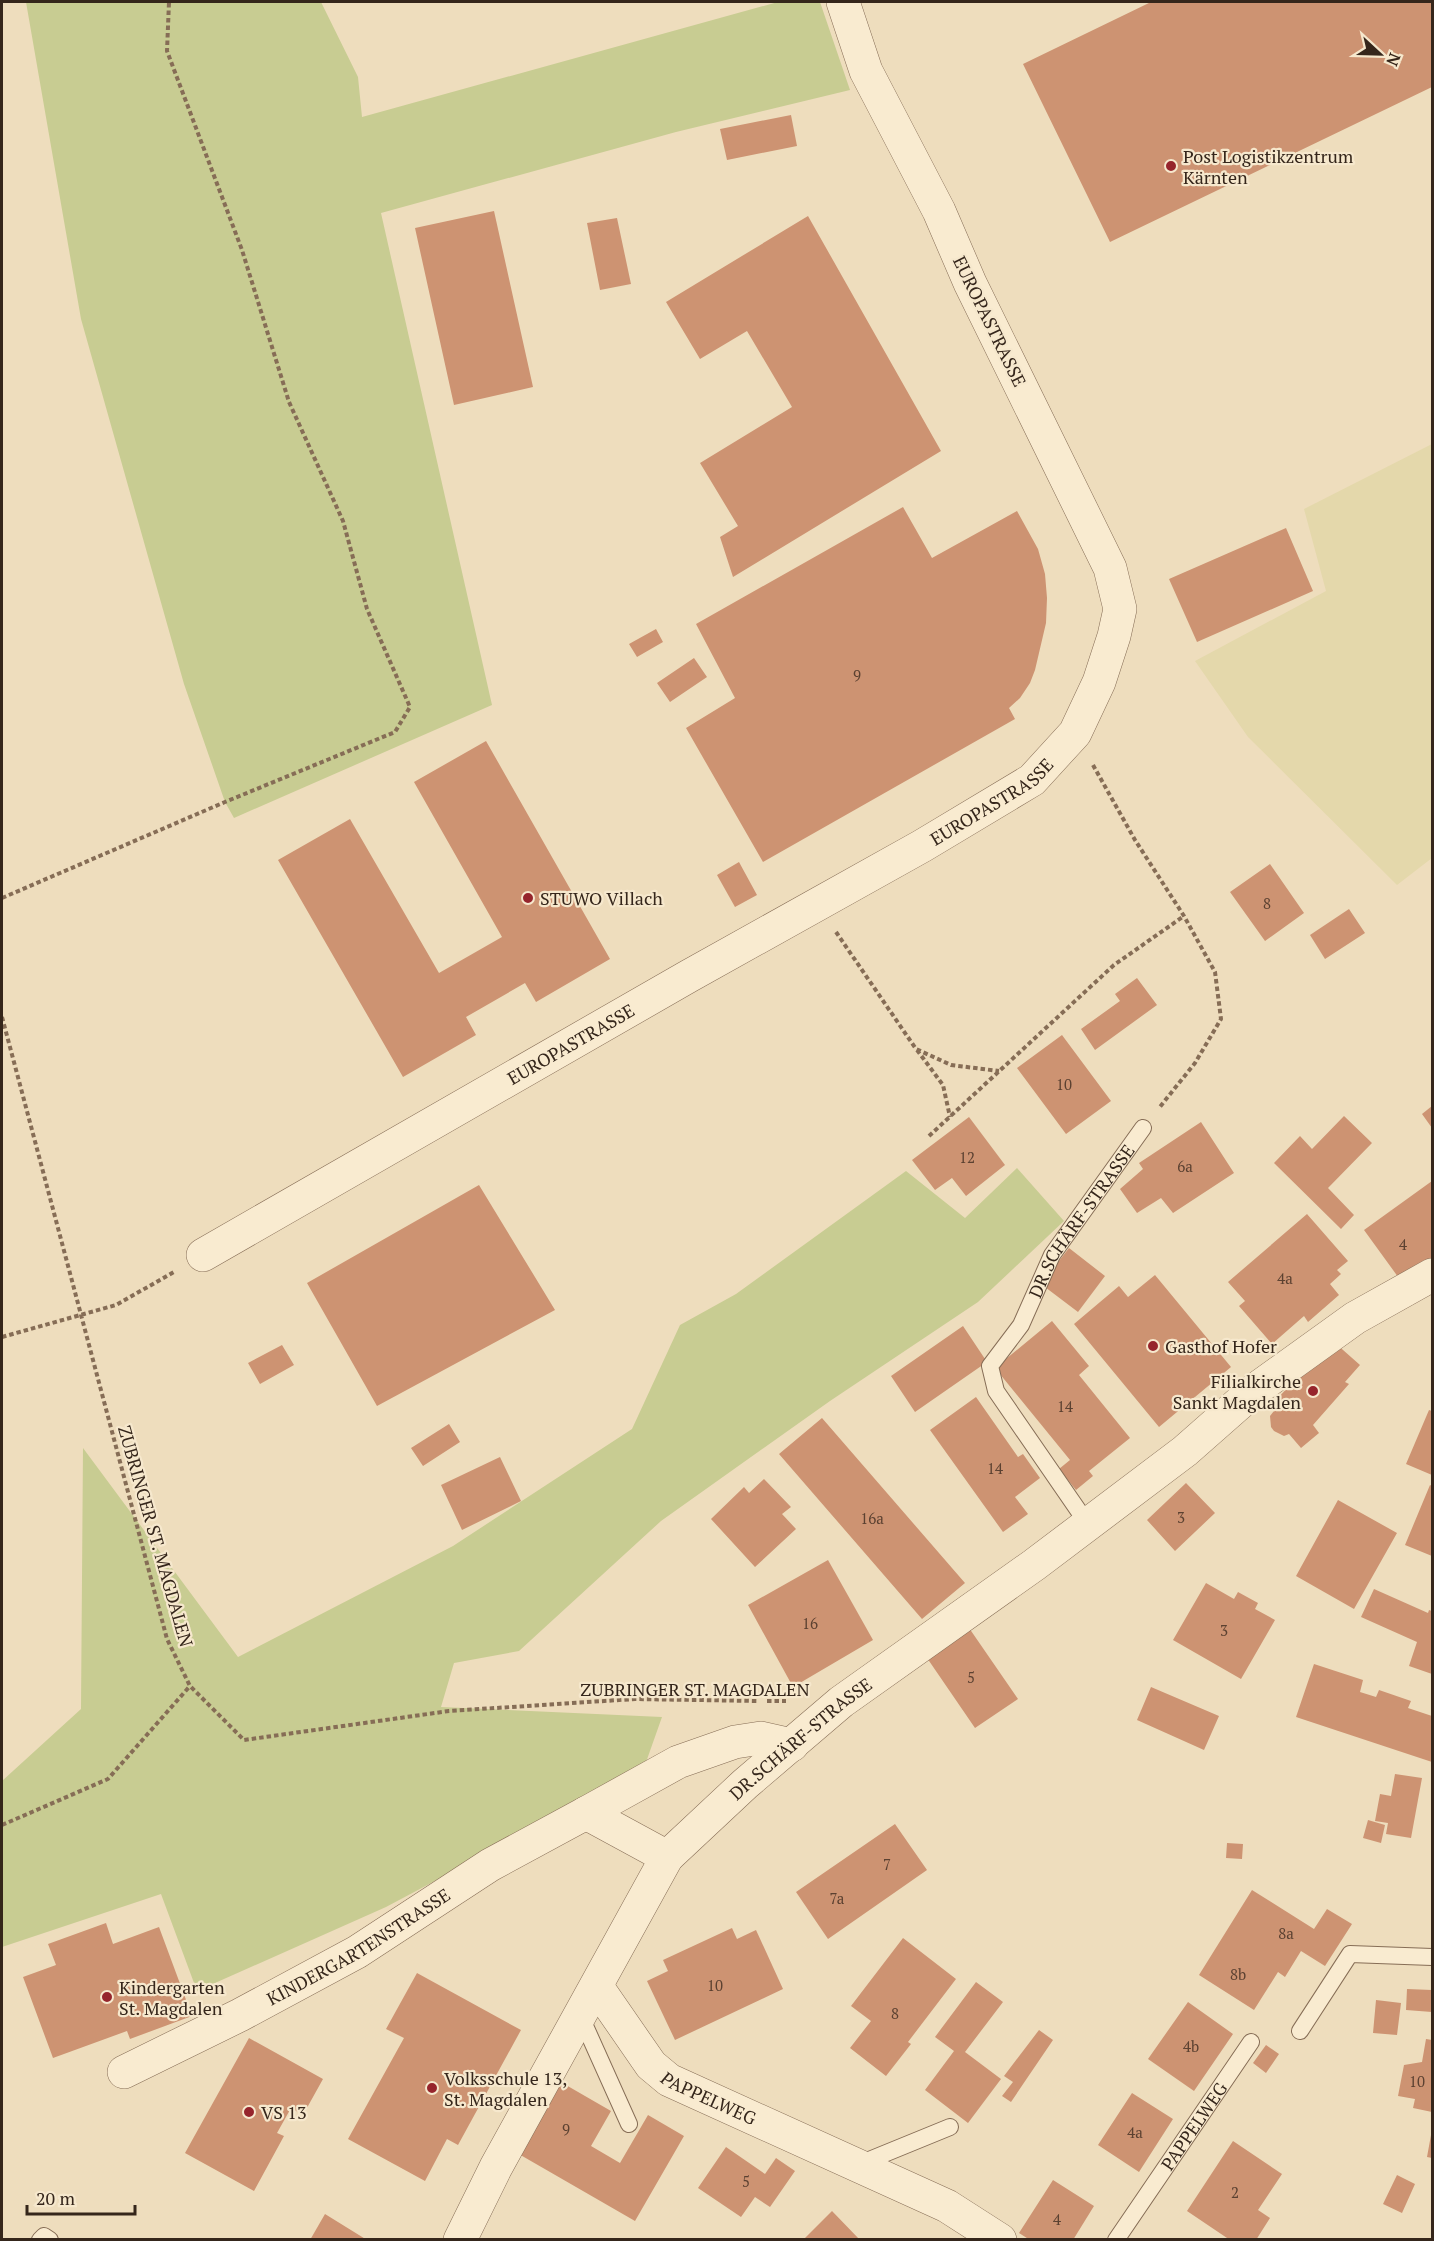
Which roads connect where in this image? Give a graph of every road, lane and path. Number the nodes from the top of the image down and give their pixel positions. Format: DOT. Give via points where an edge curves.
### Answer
graph roads {
  1 [pos="169,2"];
  2 [pos="843,2"];
  3 [pos="1075,733"];
  4 [pos="2,898"];
  5 [pos="817,904"];
  6 [pos="1184,916"];
  7 [pos="2,1017"];
  8 [pos="916,1050"];
  9 [pos="999,1071"];
  10 [pos="950,1117"];
  11 [pos="1143,1128"];
  12 [pos="929,1136"];
  13 [pos="204,1256"];
  14 [pos="1432,1275"];
  15 [pos="81,1315"];
  16 [pos="2,1337"];
  17 [pos="1087,1523"];
  18 [pos="190,1686"];
  19 [pos="841,1702"];
  20 [pos="792,1745"];
  21 [pos="586,1813"];
  22 [pos="2,1825"];
  23 [pos="667,1857"];
  24 [pos="1432,1957"];
  25 [pos="597,1987"];
  26 [pos="581,2017"];
  27 [pos="1300,2031"];
  28 [pos="1251,2042"];
  29 [pos="124,2072"];
  30 [pos="628,2124"];
  31 [pos="950,2127"];
  32 [pos="857,2165"];
  33 [pos="40,2240"];
  34 [pos="50,2240"];
  35 [pos="460,2240"];
  36 [pos="1000,2240"];
  37 [pos="1116,2240"];
  1 -- 4 [label="path" via="167,51 243,250 289,402 343,521 367,609 410,707 396,732"];
  2 -- 3 [label="street, EUROPASTRASSE" via="866,71 939,211 970,283 1110,568 1120,609 1099,682"];
  3 -- 5 [label="street, EUROPASTRASSE" via="1032,780"];
  3 -- 6 [label="path, DR.SCHÄRF-STRASSE" via="1135,840"];
  5 -- 8 [label="path"];
  5 -- 13 [label="street, EUROPASTRASSE"];
  6 -- 9 [label="path" via="1114,965"];
  6 -- 11 [label="path, DR.SCHÄRF-STRASSE" via="1215,972 1221,1019 1195,1063"];
  7 -- 15 [label="path, ZUBRINGER ST. MAGDALEN"];
  8 -- 9 [label="path" via="951,1065"];
  8 -- 10 [label="path" via="943,1085"];
  9 -- 10 [label="path"];
  10 -- 12 [label="path"];
  11 -- 17 [label="lane, DR.SCHÄRF-STRASSE" via="1052,1255 1021,1325 990,1366 996,1391"];
  13 -- 15 [label="path" via="116,1305"];
  14 -- 17 [label="street, DR.SCHÄRF-STRASSE" via="1346,1324 1252,1392 1185,1451"];
  15 -- 16 [label="path"];
  15 -- 18 [label="path, ZUBRINGER ST. MAGDALEN" via="167,1639"];
  17 -- 19 [label="street, DR.SCHÄRF-STRASSE"];
  18 -- 19 [label="path, ZUBRINGER ST. MAGDALEN" via="244,1740 449,1711 635,1699"];
  18 -- 22 [label="path" via="108,1779"];
  19 -- 20 [label="street, DR.SCHÄRF-STRASSE"];
  20 -- 21 [label="street, KINDERGARTENSTRASSE" via="760,1738 735,1742 678,1762"];
  20 -- 23 [label="street, DR.SCHÄRF-STRASSE"];
  21 -- 23 [label="street"];
  21 -- 29 [label="street, KINDERGARTENSTRASSE" via="490,1865 357,1952"];
  23 -- 25 [label="street, DR.SCHÄRF-STRASSE"];
  24 -- 27 [label="lane" via="1350,1954"];
  25 -- 26 [label="street, DR.SCHÄRF-STRASSE"];
  25 -- 32 [label="street, PAPPELWEG" via="658,2073"];
  26 -- 30 [label="lane"];
  26 -- 35 [label="street, DR.SCHÄRF-STRASSE" via="496,2167"];
  28 -- 37 [label="lane, PAPPELWEG"];
  31 -- 32 [label="lane"];
  32 -- 36 [label="street, PAPPELWEG" via="947,2206"];
  33 -- 34 [label="lane" via="44,2236"];
}
